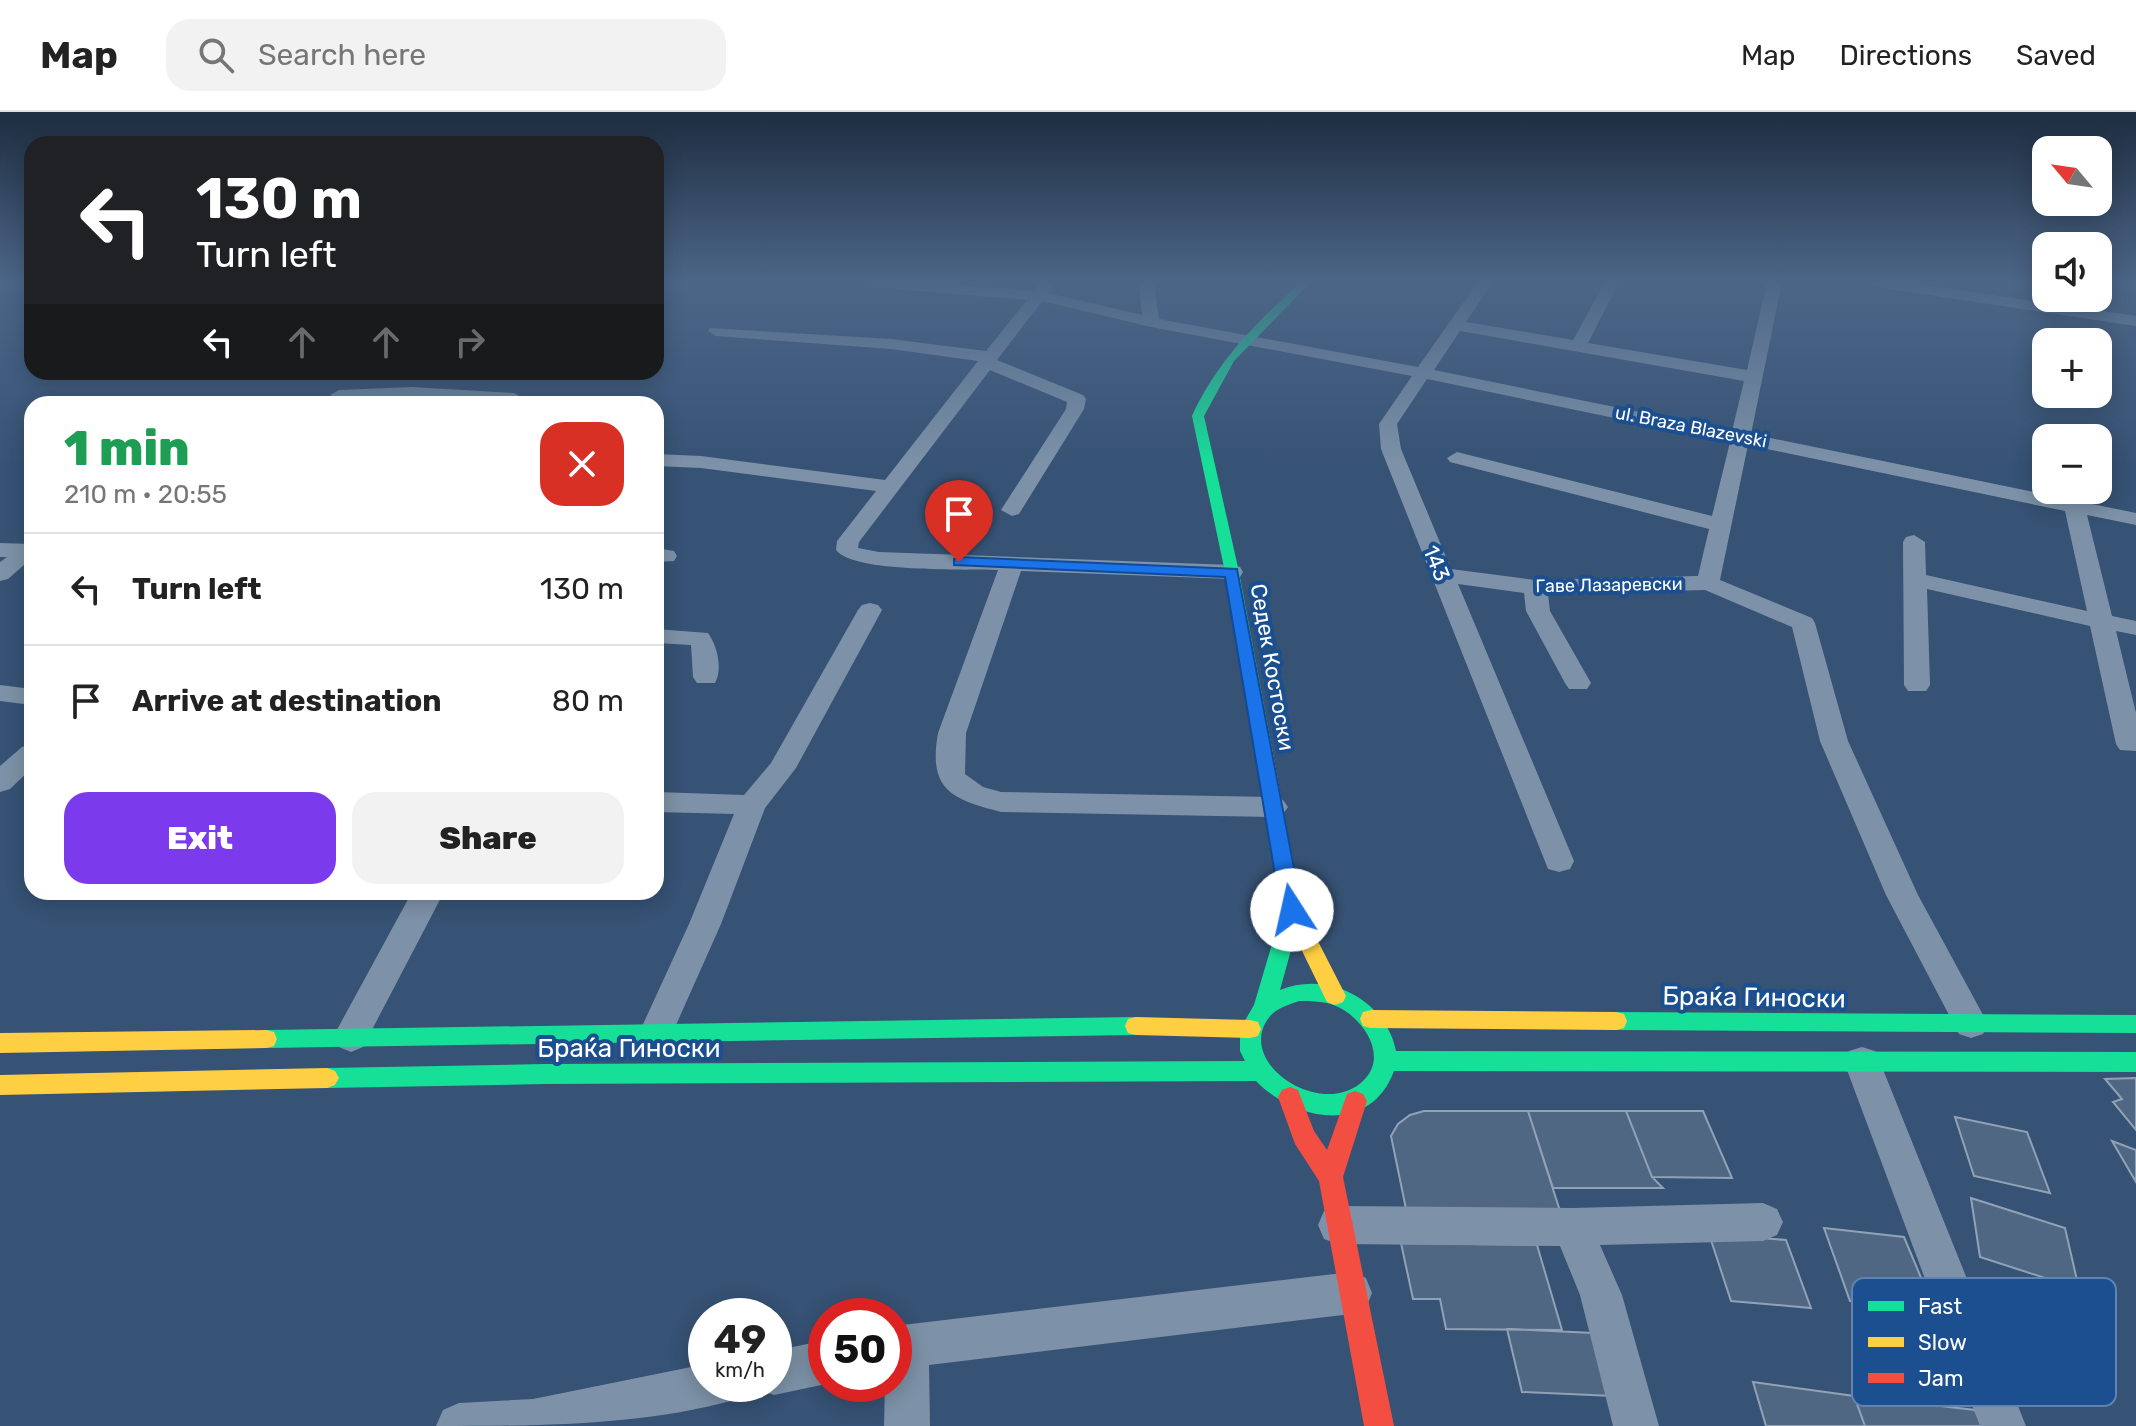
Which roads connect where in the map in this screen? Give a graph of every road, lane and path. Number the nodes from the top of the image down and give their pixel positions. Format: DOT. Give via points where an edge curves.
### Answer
graph roads {
  1 [pos="882,343"];
  2 [pos="1001,343"];
  3 [pos="1242,343"];
  4 [pos="1257,343"];
  5 [pos="1443,343"];
  6 [pos="1562,343"];
  7 [pos="1579,343"];
  8 [pos="1761,343"];
  9 [pos="1578,346"];
  10 [pos="988,360"];
  11 [pos="1423,373"];
  12 [pos="1754,377"];
  13 [pos="374,396"];
  14 [pos="480,396"];
  15 [pos="1740,437"];
  16 [pos="1457,458"];
  17 [pos="664,460"];
  18 [pos="889,487"];
  19 [pos="2075,508"];
  20 [pos="1012,510"];
  21 [pos="2136,519"];
  22 [pos="1721,525"];
  23 [pos="1914,542"];
  24 [pos="0,550"];
  25 [pos="24,550"];
  26 [pos="24,553"];
  27 [pos="1012,564"];
  28 [pos="1232,572"];
  29 [pos="0,574"];
  30 [pos="1442,575"];
  31 [pos="1915,579"];
  32 [pos="1708,583"];
  33 [pos="1535,587"];
  34 [pos="870,610"];
  35 [pos="2101,621"];
  36 [pos="2136,628"];
  37 [pos="664,636"];
  38 [pos="706,677"];
  39 [pos="1578,683"];
  40 [pos="1917,685"];
  41 [pos="0,693"];
  42 [pos="24,696"];
  43 [pos="2130,744"];
  44 [pos="24,761"];
  45 [pos="0,784"];
  46 [pos="24,786"];
  47 [pos="664,802"];
  48 [pos="752,805"];
  49 [pos="1273,807"];
  50 [pos="1559,861"];
  51 [pos="424,900"];
  52 [pos="1292,910"];
  53 [pos="1335,996"];
  54 [pos="1265,1005"];
  55 [pos="1371,1019"];
  56 [pos="1971,1024"];
  57 [pos="2136,1024"];
  58 [pos="1250,1029"];
  59 [pos="656,1033"];
  60 [pos="351,1037"];
  61 [pos="0,1043"];
  62 [pos="1386,1061"];
  63 [pos="1862,1062"];
  64 [pos="2136,1062"];
  65 [pos="1259,1071"];
  66 [pos="0,1085"];
  67 [pos="1290,1097"];
  68 [pos="1355,1101"];
  69 [pos="1331,1177"];
  70 [pos="1763,1222"];
  71 [pos="1338,1225"];
  72 [pos="1572,1227"];
  73 [pos="1946,1278"];
  74 [pos="1351,1293"];
  75 [pos="912,1346"];
  76 [pos="688,1390"];
  77 [pos="905,1402"];
  78 [pos="1995,1406"];
  79 [pos="532,1424"];
  80 [pos="459,1426"];
  81 [pos="907,1426"];
  82 [pos="1379,1426"];
  83 [pos="1636,1426"];
  84 [pos="2003,1426"];
  1 -- 10 [label="street"];
  2 -- 10 [label="street"];
  3 -- 28 [label="main road, Седек Костоски" via="1204,396 1198,416"];
  4 -- 11 [label="street, ul. Braza Blazevski"];
  5 -- 11 [label="street, 143"];
  6 -- 9 [label="street"];
  7 -- 9 [label="street"];
  8 -- 12 [label="street, Гаве Лазаревски"];
  9 -- 12 [label="street"];
  10 -- 18 [label="street"];
  10 -- 20 [label="street" via="1077,399"];
  11 -- 15 [label="street, ul. Braza Blazevski"];
  11 -- 30 [label="street, 143" via="1388,424 1391,449"];
  12 -- 15 [label="street, Гаве Лазаревски"];
  13 -- 14 [label="street"];
  15 -- 19 [label="street, ul. Braza Blazevski"];
  15 -- 22 [label="street, Гаве Лазаревски"];
  16 -- 22 [label="street"];
  17 -- 18 [label="street"];
  18 -- 27 [label="street" via="848,541 847,550 854,555"];
  19 -- 21 [label="street, ul. Braza Blazevski"];
  19 -- 35 [label="street"];
  22 -- 32 [label="street, Гаве Лазаревски"];
  23 -- 31 [label="street"];
  24 -- 25 [label="street"];
  26 -- 29 [label="street"];
  27 -- 28 [label="street"];
  27 -- 49 [label="street" via="952,733 946,759 957,787 1001,802"];
  28 -- 49 [label="main road, Седек Костоски"];
  30 -- 33 [label="street, Гаве Лазаревски"];
  30 -- 50 [label="street, 143"];
  31 -- 35 [label="street"];
  31 -- 40 [label="street"];
  32 -- 33 [label="street, Гаве Лазаревски"];
  32 -- 56 [label="street" via="1803,623 1834,741 1902,895"];
  33 -- 39 [label="street" via="1538,611"];
  34 -- 48 [label="street" via="782,768"];
  35 -- 36 [label="street"];
  35 -- 43 [label="street"];
  37 -- 38 [label="street" via="699,638"];
  41 -- 42 [label="street"];
  44 -- 45 [label="street"];
  45 -- 46 [label="street"];
  47 -- 48 [label="street"];
  48 -- 59 [label="street"];
  49 -- 52 [label="main road, Седек Костоски"];
  51 -- 60 [label="street"];
  52 -- 53 [label="main road"];
  52 -- 54 [label="main road"];
  53 -- 54 [label="main road" via="1297,992"];
  53 -- 55 [label="main road"];
  54 -- 58 [label="main road"];
  55 -- 56 [label="main road, Браќа Гиноски"];
  55 -- 62 [label="main road"];
  56 -- 57 [label="main road, Браќа Гиноски"];
  58 -- 59 [label="main road, Браќа Гиноски"];
  58 -- 65 [label="main road"];
  59 -- 60 [label="main road, Браќа Гиноски"];
  60 -- 61 [label="main road, Браќа Гиноски"];
  62 -- 63 [label="main road"];
  62 -- 68 [label="main road" via="1382,1077"];
  63 -- 64 [label="main road"];
  63 -- 73 [label="street"];
  65 -- 66 [label="main road, Браќа Гиноски" via="561,1074"];
  65 -- 67 [label="main road"];
  67 -- 68 [label="main road" via="1334,1106"];
  67 -- 69 [label="main road" via="1304,1136"];
  68 -- 69 [label="main road"];
  69 -- 71 [label="main road"];
  70 -- 72 [label="street"];
  71 -- 72 [label="street"];
  71 -- 74 [label="main road"];
  72 -- 83 [label="street" via="1601,1295"];
  74 -- 75 [label="street"];
  74 -- 82 [label="main road"];
  76 -- 79 [label="street"];
  77 -- 81 [label="street"];
  78 -- 84 [label="street"];
  79 -- 80 [label="street"];
}
